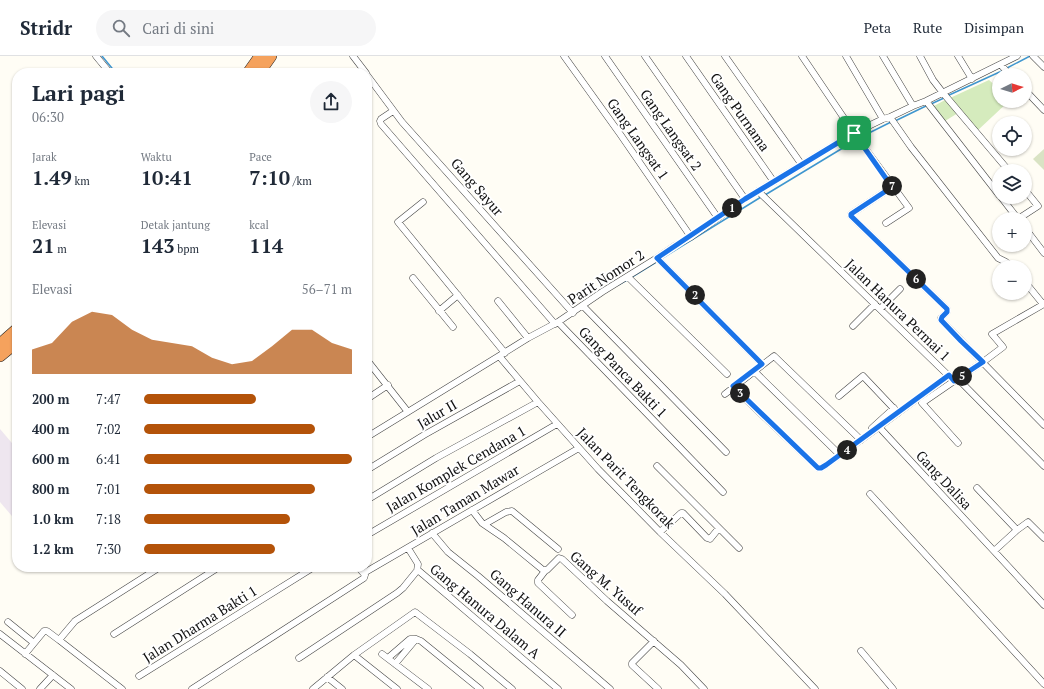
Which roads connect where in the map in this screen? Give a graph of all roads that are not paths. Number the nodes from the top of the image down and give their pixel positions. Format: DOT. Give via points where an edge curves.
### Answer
graph roads {
  1 [pos="96,56"];
  2 [pos="260,56"];
  3 [pos="271,56"];
  4 [pos="353,56"];
  5 [pos="564,56"];
  6 [pos="605,56"];
  7 [pos="645,56"];
  8 [pos="686,56"];
  9 [pos="725,56"];
  10 [pos="802,56"];
  11 [pos="846,56"];
  12 [pos="883,56"];
  13 [pos="920,56"];
  14 [pos="958,56"];
  15 [pos="1017,56"];
  16 [pos="1033,56"];
  17 [pos="1000,65"];
  18 [pos="1044,67"];
  19 [pos="106,68"];
  20 [pos="252,68"];
  21 [pos="263,68"];
  22 [pos="362,68"];
  23 [pos="1003,68"];
  24 [pos="972,79"];
  25 [pos="372,82"];
  26 [pos="943,93"];
  27 [pos="1032,97"];
  28 [pos="926,101"];
  29 [pos="912,106"];
  30 [pos="1044,110"];
  31 [pos="393,111"];
  32 [pos="890,117"];
  33 [pos="883,119"];
  34 [pos="854,133"];
  35 [pos="1003,164"];
  36 [pos="802,165"];
  37 [pos="774,182"];
  38 [pos="992,186"];
  39 [pos="892,187"];
  40 [pos="761,194"];
  41 [pos="745,199"];
  42 [pos="1032,199"];
  43 [pos="423,202"];
  44 [pos="1006,204"];
  45 [pos="1013,212"];
  46 [pos="1029,212"];
  47 [pos="718,218"];
  48 [pos="886,223"];
  49 [pos="690,237"];
  50 [pos="1032,237"];
  51 [pos="1044,253"];
  52 [pos="657,258"];
  53 [pos="1002,260"];
  54 [pos="628,277"];
  55 [pos="413,278"];
  56 [pos="900,289"];
  57 [pos="1032,291"];
  58 [pos="458,295"];
  59 [pos="498,301"];
  60 [pos="1043,304"];
  61 [pos="583,306"];
  62 [pos="878,307"];
  63 [pos="439,310"];
  64 [pos="573,313"];
  65 [pos="556,323"];
  66 [pos="853,326"];
  67 [pos="452,327"];
  68 [pos="12,333"];
  69 [pos="528,338"];
  70 [pos="0,344"];
  71 [pos="12,346"];
  72 [pos="502,354"];
  73 [pos="0,356"];
  74 [pos="983,362"];
  75 [pos="762,364"];
  76 [pos="372,366"];
  77 [pos="754,370"];
  78 [pos="727,374"];
  79 [pos="949,375"];
  80 [pos="956,380"];
  81 [pos="520,381"];
  82 [pos="388,385"];
  83 [pos="733,386"];
  84 [pos="724,394"];
  85 [pos="372,396"];
  86 [pos="839,396"];
  87 [pos="538,402"];
  88 [pos="896,411"];
  89 [pos="408,412"];
  90 [pos="557,424"];
  91 [pos="1044,425"];
  92 [pos="875,428"];
  93 [pos="372,434"];
  94 [pos="861,440"];
  95 [pos="958,443"];
  96 [pos="579,448"];
  97 [pos="726,452"];
  98 [pos="840,455"];
  99 [pos="656,466"];
  100 [pos="1044,466"];
  101 [pos="372,467"];
  102 [pos="977,488"];
  103 [pos="723,492"];
  104 [pos="870,494"];
  105 [pos="372,497"];
  106 [pos="472,510"];
  107 [pos="486,524"];
  108 [pos="719,528"];
  109 [pos="1017,530"];
  110 [pos="372,531"];
  111 [pos="660,532"];
  112 [pos="432,533"];
  113 [pos="1044,538"];
  114 [pos="408,548"];
  115 [pos="739,548"];
  116 [pos="558,549"];
  117 [pos="994,551"];
  118 [pos="372,568"];
  119 [pos="417,570"];
  120 [pos="545,571"];
  121 [pos="152,572"];
  122 [pos="211,572"];
  123 [pos="306,572"];
  124 [pos="364,573"];
  125 [pos="1044,605"];
  126 [pos="572,615"];
  127 [pos="8,622"];
  128 [pos="0,634"];
  129 [pos="114,634"];
  130 [pos="416,639"];
  131 [pos="58,640"];
  132 [pos="654,641"];
  133 [pos="34,644"];
  134 [pos="861,651"];
  135 [pos="24,654"];
  136 [pos="382,654"];
  137 [pos="354,655"];
  138 [pos="299,658"];
  139 [pos="388,658"];
  140 [pos="396,664"];
  141 [pos="0,671"];
  142 [pos="53,675"];
  143 [pos="139,676"];
  144 [pos="327,677"];
  145 [pos="1044,684"];
  146 [pos="22,689"];
  147 [pos="40,689"];
  148 [pos="71,689"];
  149 [pos="122,689"];
  150 [pos="192,689"];
  151 [pos="313,689"];
  152 [pos="342,689"];
  153 [pos="396,689"];
  154 [pos="428,689"];
  155 [pos="480,689"];
  156 [pos="512,689"];
  157 [pos="558,689"];
  158 [pos="610,689"];
  159 [pos="658,689"];
  160 [pos="704,689"];
  161 [pos="815,689"];
  162 [pos="893,689"];
  1 -- 19 [label="street"];
  2 -- 20 [label="highway"];
  3 -- 21 [label="highway"];
  4 -- 22 [label="street, Gang Sayur"];
  5 -- 49 [label="street, Gang Langsat 1"];
  6 -- 47 [label="street, Gang Langsat 2"];
  7 -- 41 [label="street"];
  8 -- 37 [label="street, Gang Purnama"];
  9 -- 36 [label="street"];
  10 -- 34 [label="street"];
  11 -- 33 [label="street"];
  12 -- 29 [label="street"];
  13 -- 26 [label="street"];
  14 -- 24 [label="street"];
  15 -- 17 [label="street, Parit Nomor 2"];
  16 -- 18 [label="street"];
  17 -- 23 [label="street"];
  17 -- 24 [label="street, Parit Nomor 2"];
  24 -- 26 [label="street, Parit Nomor 2"];
  25 -- 31 [label="street, Gang Sayur"];
  26 -- 28 [label="street, Parit Nomor 2"];
  26 -- 35 [label="street"];
  27 -- 30 [label="street"];
  28 -- 29 [label="street, Parit Nomor 2"];
  28 -- 38 [label="street"];
  29 -- 32 [label="street, Parit Nomor 2"];
  31 -- 64 [label="street, Gang Sayur"];
  31 -- 65 [label="street, Gang Panca Bakti 1" via="381,119 381,124"];
  32 -- 33 [label="street, Parit Nomor 2"];
  32 -- 53 [label="street"];
  33 -- 34 [label="street, Parit Nomor 2"];
  34 -- 36 [label="street, Parit Nomor 2"];
  34 -- 39 [label="street"];
  36 -- 37 [label="street, Parit Nomor 2"];
  37 -- 40 [label="street, Parit Nomor 2"];
  39 -- 48 [label="street" via="909,210"];
  39 -- 74 [label="street" via="851,216 947,309 941,318 942,322"];
  40 -- 41 [label="street, Parit Nomor 2"];
  40 -- 62 [label="street, Jalan Hanura Permai 1"];
  41 -- 47 [label="street, Parit Nomor 2"];
  42 -- 46 [label="street" via="1038,206"];
  43 -- 58 [label="street, Jalan Parit Tengkorak" via="398,222"];
  44 -- 45 [label="street"];
  47 -- 49 [label="street, Parit Nomor 2"];
  49 -- 52 [label="street, Parit Nomor 2"];
  50 -- 51 [label="street"];
  52 -- 54 [label="street, Parit Nomor 2"];
  52 -- 75 [label="street"];
  54 -- 61 [label="street, Parit Nomor 2"];
  54 -- 78 [label="street"];
  55 -- 63 [label="street"];
  56 -- 62 [label="street"];
  57 -- 60 [label="street"];
  58 -- 63 [label="street"];
  58 -- 72 [label="street, Jalan Parit Tengkorak"];
  59 -- 69 [label="street"];
  60 -- 74 [label="street" via="992,334 1003,347"];
  61 -- 64 [label="street, Parit Nomor 2"];
  61 -- 97 [label="street"];
  62 -- 66 [label="street"];
  62 -- 79 [label="street, Jalan Hanura Permai 1"];
  63 -- 67 [label="street"];
  64 -- 65 [label="street, Parit Nomor 2"];
  65 -- 69 [label="street, Parit Nomor 2"];
  65 -- 103 [label="street, Gang Panca Bakti 1"];
  68 -- 70 [label="highway"];
  69 -- 72 [label="street, Parit Nomor 2"];
  71 -- 73 [label="highway"];
  72 -- 81 [label="street, Jalan Parit Tengkorak"];
  72 -- 89 [label="street"];
  74 -- 80 [label="street"];
  74 -- 91 [label="street"];
  75 -- 77 [label="street"];
  75 -- 94 [label="street" via="774,356"];
  76 -- 82 [label="street"];
  77 -- 83 [label="street"];
  77 -- 98 [label="street"];
  79 -- 80 [label="street, Jalan Hanura Permai 1"];
  79 -- 88 [label="street"];
  80 -- 95 [label="street, Jalan Hanura Permai 1" via="922,402"];
  80 -- 100 [label="street"];
  81 -- 87 [label="street, Jalan Parit Tengkorak"];
  81 -- 101 [label="street, Jalur II"];
  82 -- 85 [label="street"];
  82 -- 89 [label="street"];
  83 -- 84 [label="street"];
  83 -- 98 [label="street" via="818,468"];
  86 -- 88 [label="street" via="863,376"];
  87 -- 90 [label="street, Jalan Parit Tengkorak"];
  87 -- 105 [label="street" via="436,458"];
  88 -- 92 [label="street"];
  89 -- 93 [label="street"];
  90 -- 96 [label="street, Jalan Parit Tengkorak"];
  90 -- 110 [label="street, Jalan Komplek Cendana 1"];
  92 -- 94 [label="street"];
  92 -- 117 [label="street, Gang Dalisa"];
  94 -- 98 [label="street"];
  96 -- 106 [label="street, Jalan Taman Mawar"];
  96 -- 111 [label="street, Jalan Parit Tengkorak"];
  99 -- 108 [label="street"];
  102 -- 109 [label="street"];
  104 -- 145 [label="street"];
  106 -- 107 [label="street"];
  106 -- 112 [label="street, Jalan Taman Mawar"];
  107 -- 116 [label="street" via="506,512 512,512"];
  107 -- 120 [label="street"];
  108 -- 111 [label="street" via="710,539 707,538 681,513"];
  108 -- 115 [label="street"];
  109 -- 113 [label="street" via="1030,522"];
  109 -- 117 [label="street"];
  111 -- 161 [label="street, Jalan Parit Tengkorak" via="725,594"];
  112 -- 114 [label="street, Jalan Taman Mawar"];
  112 -- 158 [label="street, Gang Hanura II" via="455,558"];
  114 -- 118 [label="street, Jalan Taman Mawar"];
  114 -- 119 [label="street" via="418,564"];
  117 -- 125 [label="street, Gang Dalisa"];
  119 -- 138 [label="street, Gang Hanura Dalam A" via="397,593"];
  119 -- 157 [label="street, Gang Hanura Dalam A"];
  120 -- 126 [label="street" via="538,583"];
  120 -- 132 [label="street, Gang M. Yusuf" via="557,559 562,559"];
  121 -- 131 [label="street" via="75,621"];
  122 -- 129 [label="street"];
  123 -- 143 [label="street, Jalan Dharma Bakti 1"];
  124 -- 150 [label="street, Jalan Taman Mawar" via="364,578"];
  127 -- 133 [label="street"];
  128 -- 135 [label="street"];
  130 -- 139 [label="street" via="410,639"];
  130 -- 140 [label="street"];
  130 -- 155 [label="street"];
  131 -- 133 [label="street" via="45,631"];
  131 -- 149 [label="street"];
  132 -- 159 [label="street" via="632,665"];
  132 -- 160 [label="street, Gang M. Yusuf"];
  133 -- 135 [label="street"];
  134 -- 162 [label="street"];
  135 -- 142 [label="street"];
  136 -- 139 [label="street"];
  137 -- 144 [label="street"];
  137 -- 153 [label="street"];
  137 -- 156 [label="street" via="415,612"];
  139 -- 140 [label="street"];
  140 -- 154 [label="street"];
  141 -- 146 [label="street"];
  142 -- 147 [label="street"];
  142 -- 148 [label="street"];
  144 -- 151 [label="street"];
  144 -- 152 [label="street"];
}
